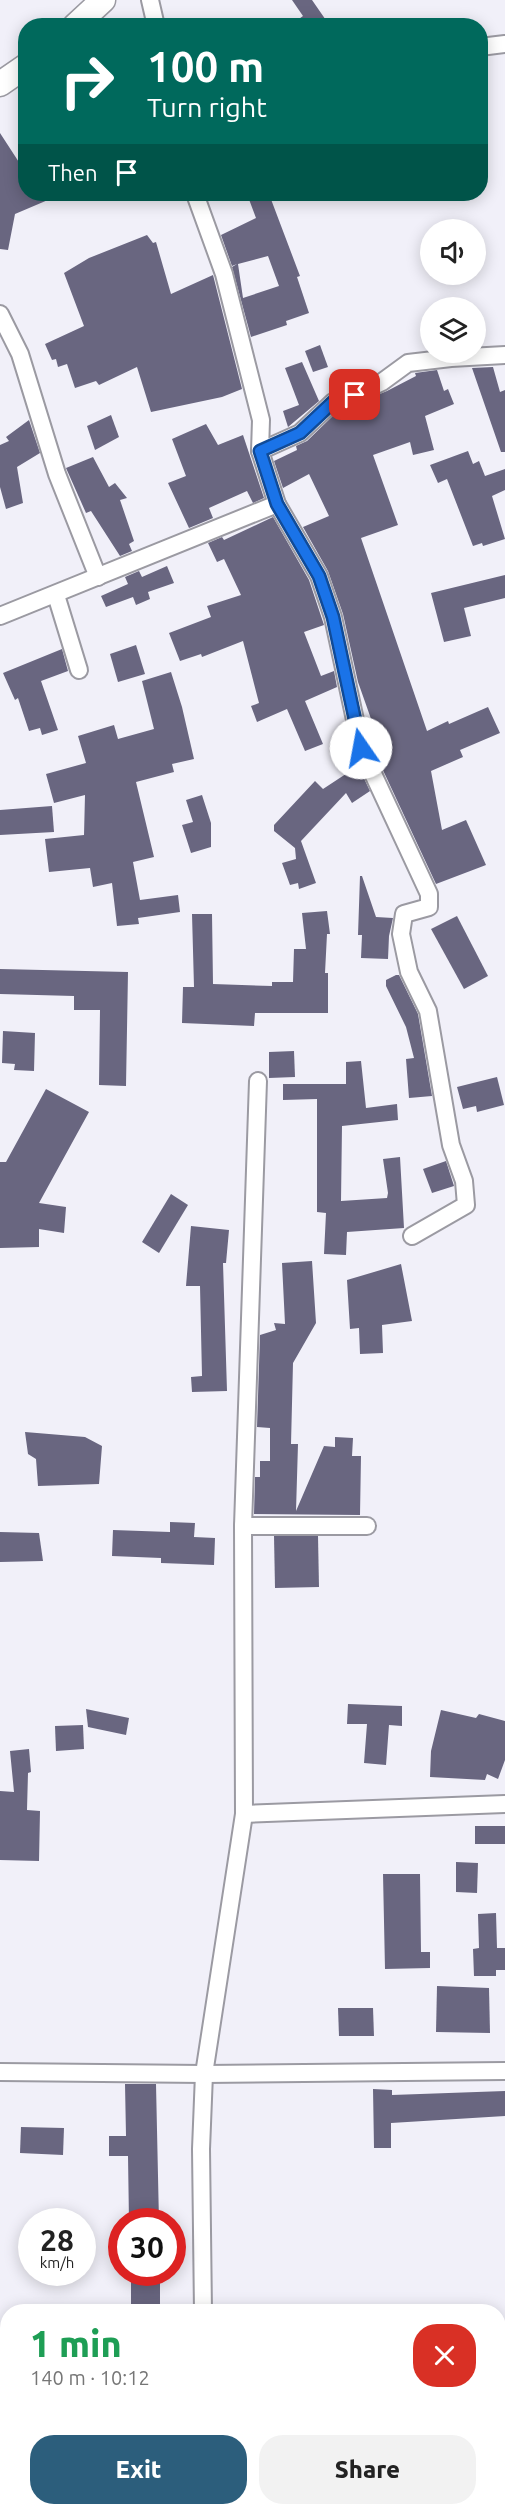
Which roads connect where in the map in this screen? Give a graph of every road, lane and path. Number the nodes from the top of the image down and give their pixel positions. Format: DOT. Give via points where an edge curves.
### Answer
graph roads {
  1 [pos="103,0"];
  2 [pos="150,0"];
  3 [pos="84,18"];
  4 [pos="154,18"];
  5 [pos="505,44"];
  6 [pos="488,46"];
  7 [pos="18,72"];
  8 [pos="0,84"];
  9 [pos="198,201"];
  10 [pos="0,314"];
  11 [pos="505,355"];
  12 [pos="260,451"];
  13 [pos="277,504"];
  14 [pos="98,577"];
  15 [pos="56,595"];
  16 [pos="0,616"];
  17 [pos="79,670"];
  18 [pos="258,1081"];
  19 [pos="412,1236"];
  20 [pos="243,1526"];
  21 [pos="367,1526"];
  22 [pos="505,1804"];
  23 [pos="244,1814"];
  24 [pos="505,2070"];
  25 [pos="0,2072"];
  26 [pos="204,2074"];
  27 [pos="203,2304"];
  1 -- 3 [label="street"];
  2 -- 4 [label="street"];
  5 -- 6 [label="street"];
  7 -- 8 [label="street"];
  9 -- 12 [label="street" via="224,274 261,420"];
  10 -- 14 [label="street" via="20,354 57,474"];
  11 -- 12 [label="street" via="408,363 373,386 333,402 300,433"];
  12 -- 13 [label="street"];
  13 -- 14 [label="street"];
  13 -- 19 [label="street" via="319,576 333,617 361,748 429,894 429,907 404,914 401,934 410,972 428,1011 466,1205"];
  14 -- 15 [label="street"];
  15 -- 16 [label="street"];
  15 -- 17 [label="street"];
  18 -- 20 [label="street"];
  20 -- 21 [label="street"];
  20 -- 23 [label="street"];
  22 -- 23 [label="street"];
  23 -- 26 [label="street"];
  24 -- 26 [label="street"];
  25 -- 26 [label="street"];
  26 -- 27 [label="street"];
}
